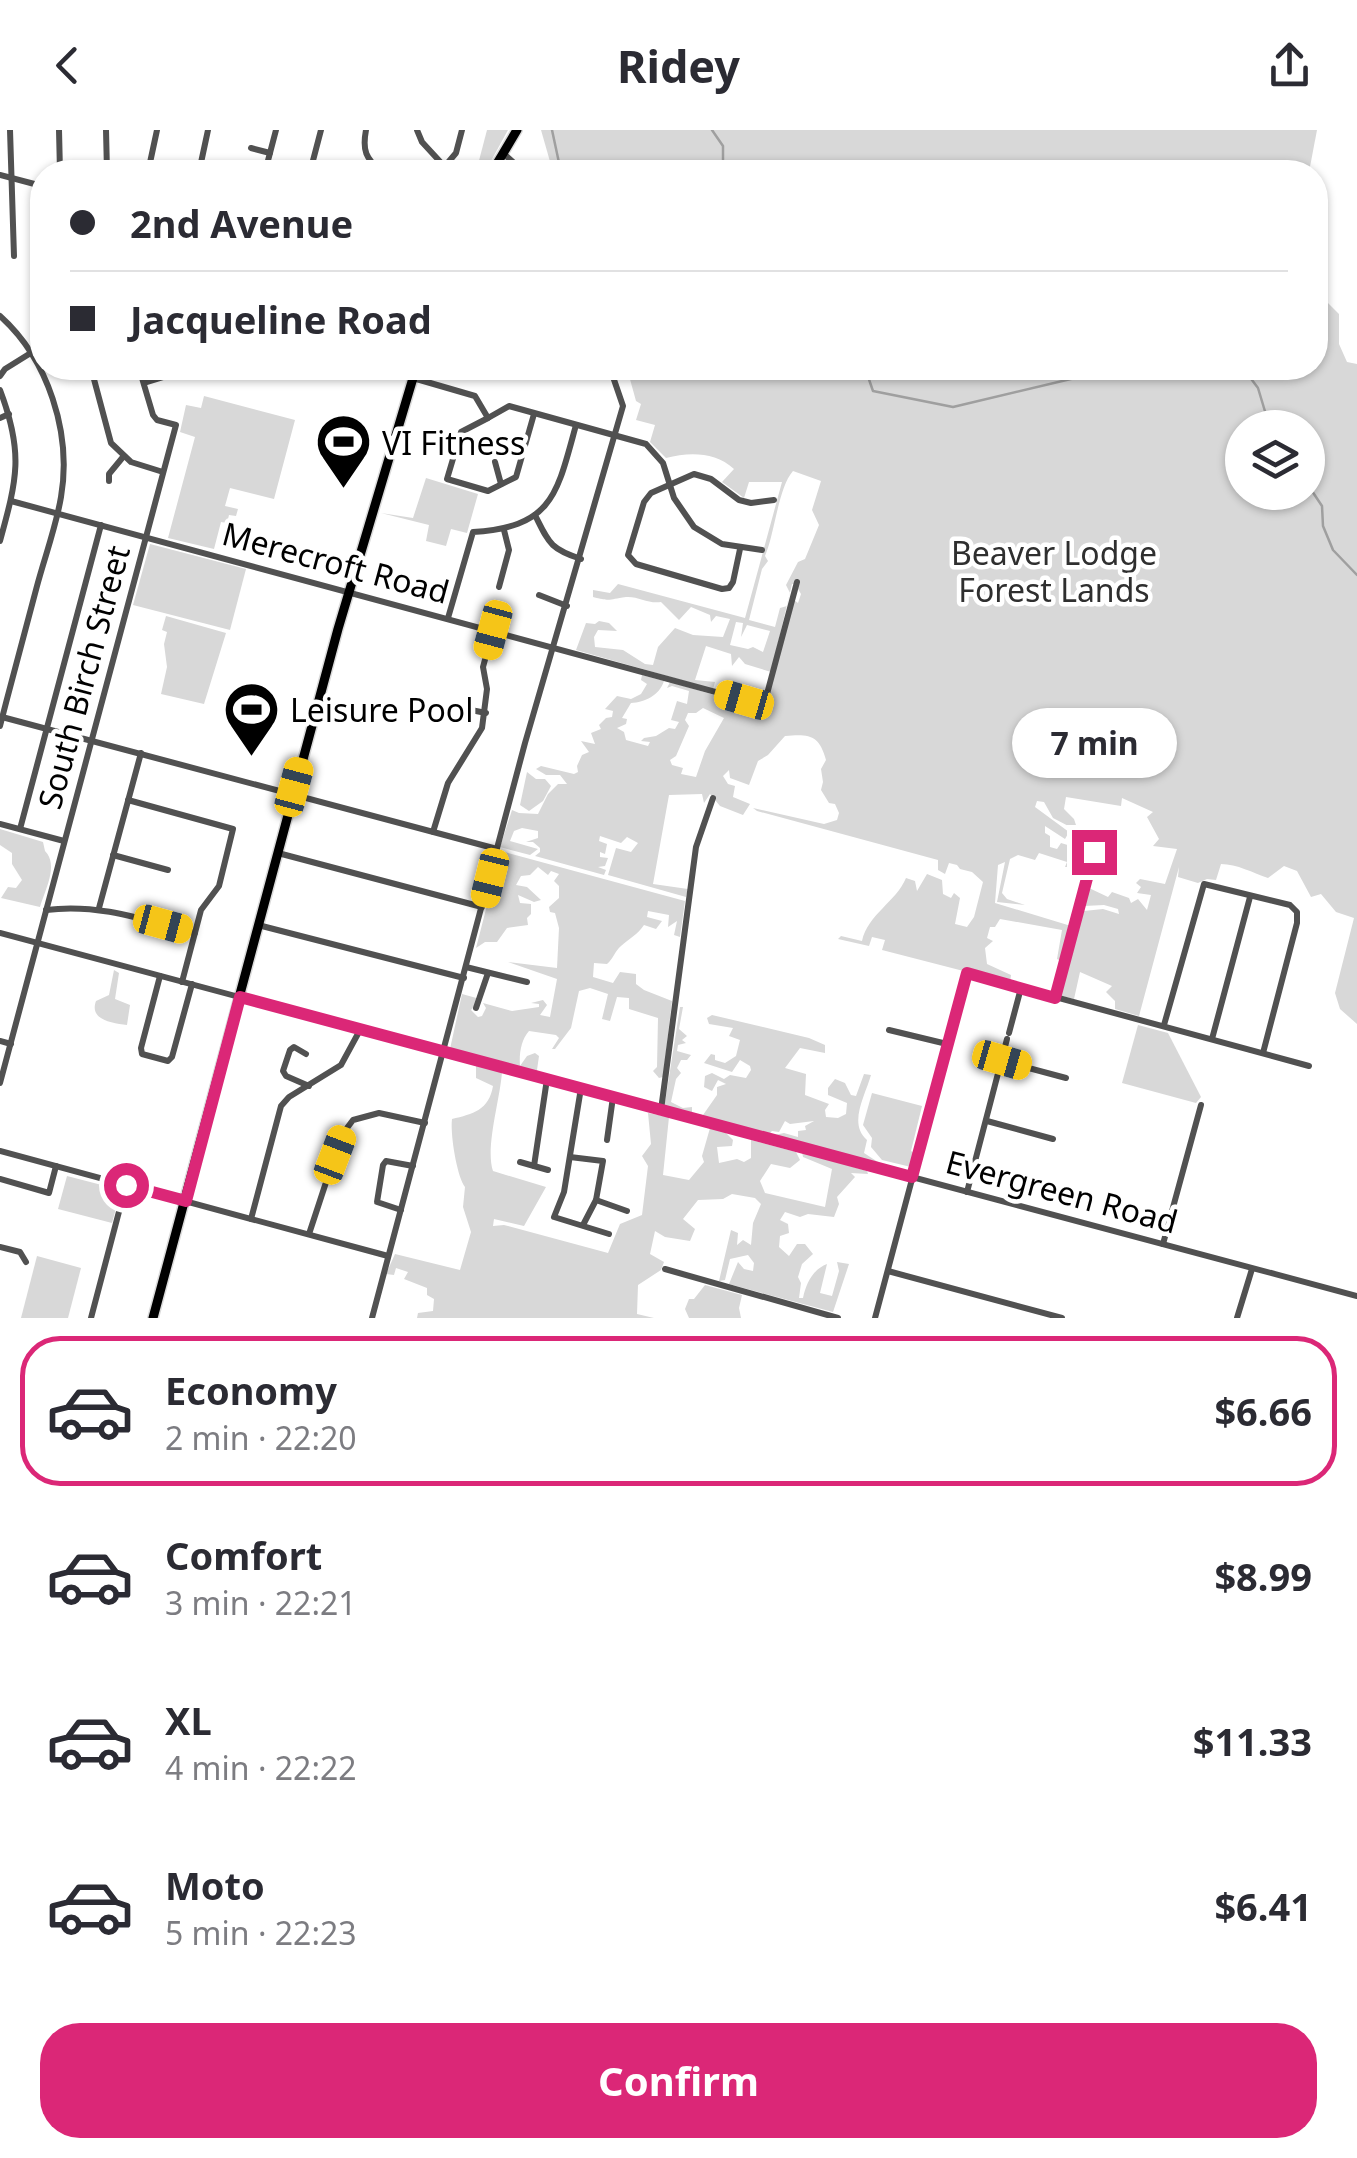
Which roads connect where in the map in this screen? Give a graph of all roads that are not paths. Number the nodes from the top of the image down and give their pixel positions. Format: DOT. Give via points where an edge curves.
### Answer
graph roads {
  1 [pos="10,130"];
  2 [pos="59,130"];
  3 [pos="106,130"];
  4 [pos="157,130"];
  5 [pos="208,130"];
  6 [pos="276,130"];
  7 [pos="321,130"];
  8 [pos="366,130"];
  9 [pos="417,130"];
  10 [pos="462,130"];
  11 [pos="516,130"];
  12 [pos="251,148"];
  13 [pos="270,153"];
  14 [pos="503,153"];
  15 [pos="60,160"];
  16 [pos="107,160"];
  17 [pos="151,160"];
  18 [pos="202,160"];
  19 [pos="268,160"];
  20 [pos="313,160"];
  21 [pos="369,160"];
  22 [pos="436,160"];
  23 [pos="451,160"];
  24 [pos="499,160"];
  25 [pos="511,160"];
  26 [pos="0,175"];
  27 [pos="12,178"];
  28 [pos="30,183"];
  29 [pos="14,256"];
  30 [pos="0,316"];
  31 [pos="30,351"];
  32 [pos="30,353"];
  33 [pos="0,376"];
  34 [pos="46,380"];
  35 [pos="94,380"];
  36 [pos="143,380"];
  37 [pos="154,380"];
  38 [pos="412,380"];
  39 [pos="433,380"];
  40 [pos="614,380"];
  41 [pos="144,383"];
  42 [pos="0,390"];
  43 [pos="9,414"];
  44 [pos="534,414"];
  45 [pos="0,418"];
  46 [pos="488,418"];
  47 [pos="576,425"];
  48 [pos="615,436"];
  49 [pos="123,458"];
  50 [pos="495,462"];
  51 [pos="164,472"];
  52 [pos="109,481"];
  53 [pos="501,484"];
  54 [pos="669,484"];
  55 [pos="774,500"];
  56 [pos="10,501"];
  57 [pos="56,514"];
  58 [pos="535,515"];
  59 [pos="100,526"];
  60 [pos="504,530"];
  61 [pos="146,538"];
  62 [pos="0,541"];
  63 [pos="740,549"];
  64 [pos="762,550"];
  65 [pos="581,559"];
  66 [pos="798,582"];
  67 [pos="499,587"];
  68 [pos="348,592"];
  69 [pos="539,595"];
  70 [pos="567,606"];
  71 [pos="448,618"];
  72 [pos="493,630"];
  73 [pos="553,646"];
  74 [pos="461,708"];
  75 [pos="486,713"];
  76 [pos="2,717"];
  77 [pos="0,726"];
  78 [pos="46,728"];
  79 [pos="92,741"];
  80 [pos="140,754"];
  81 [pos="293,794"];
  82 [pos="713,798"];
  83 [pos="128,800"];
  84 [pos="0,824"];
  85 [pos="20,829"];
  86 [pos="433,832"];
  87 [pos="64,841"];
  88 [pos="497,849"];
  89 [pos="277,852"];
  90 [pos="1094,852"];
  91 [pos="113,855"];
  92 [pos="168,870"];
  93 [pos="1250,897"];
  94 [pos="100,908"];
  95 [pos="482,908"];
  96 [pos="46,910"];
  97 [pos="258,925"];
  98 [pos="0,933"];
  99 [pos="195,933"];
  100 [pos="37,943"];
  101 [pos="466,967"];
  102 [pos="488,974"];
  103 [pos="160,976"];
  104 [pos="464,978"];
  105 [pos="182,982"];
  106 [pos="192,984"];
  107 [pos="521,984"];
  108 [pos="1021,988"];
  109 [pos="240,997"];
  110 [pos="1055,998"];
  111 [pos="476,1008"];
  112 [pos="1164,1026"];
  113 [pos="360,1030"];
  114 [pos="890,1030"];
  115 [pos="1212,1038"];
  116 [pos="0,1041"];
  117 [pos="10,1044"];
  118 [pos="948,1044"];
  119 [pos="444,1052"];
  120 [pos="1263,1053"];
  121 [pos="306,1054"];
  122 [pos="1002,1060"];
  123 [pos="1310,1066"];
  124 [pos="1066,1078"];
  125 [pos="547,1079"];
  126 [pos="0,1083"];
  127 [pos="309,1086"];
  128 [pos="581,1088"];
  129 [pos="613,1097"];
  130 [pos="1201,1105"];
  131 [pos="661,1110"];
  132 [pos="986,1120"];
  133 [pos="425,1123"];
  134 [pos="607,1140"];
  135 [pos="1053,1140"];
  136 [pos="0,1151"];
  137 [pos="570,1156"];
  138 [pos="520,1162"];
  139 [pos="56,1166"];
  140 [pos="412,1166"];
  141 [pos="534,1166"];
  142 [pos="548,1170"];
  143 [pos="912,1177"];
  144 [pos="0,1179"];
  145 [pos="126,1185"];
  146 [pos="968,1192"];
  147 [pos="596,1200"];
  148 [pos="186,1201"];
  149 [pos="400,1210"];
  150 [pos="627,1210"];
  151 [pos="251,1219"];
  152 [pos="582,1225"];
  153 [pos="309,1234"];
  154 [pos="609,1234"];
  155 [pos="1163,1244"];
  156 [pos="0,1247"];
  157 [pos="388,1256"];
  158 [pos="26,1262"];
  159 [pos="664,1269"];
  160 [pos="1252,1269"];
  161 [pos="888,1271"];
  162 [pos="1357,1296"];
  163 [pos="831,1317"];
  164 [pos="91,1318"];
  165 [pos="153,1318"];
  166 [pos="372,1318"];
  167 [pos="876,1318"];
  168 [pos="1062,1318"];
  169 [pos="1237,1318"];
  1 -- 27 [label="street"];
  2 -- 15 [label="street"];
  3 -- 16 [label="street"];
  4 -- 17 [label="street"];
  5 -- 18 [label="street"];
  6 -- 13 [label="street"];
  7 -- 20 [label="street"];
  8 -- 21 [label="street"];
  9 -- 22 [label="street"];
  10 -- 23 [label="street"];
  11 -- 14 [label="main road"];
  12 -- 13 [label="street"];
  13 -- 19 [label="street"];
  14 -- 24 [label="main road"];
  14 -- 25 [label="street"];
  26 -- 27 [label="street"];
  27 -- 28 [label="street"];
  27 -- 29 [label="street"];
  30 -- 31 [label="street"];
  32 -- 33 [label="street"];
  34 -- 57 [label="street" via="60,422"];
  35 -- 49 [label="street" via="111,443"];
  36 -- 41 [label="street, South Birch Street"];
  37 -- 41 [label="street"];
  38 -- 68 [label="main road"];
  39 -- 46 [label="street" via="476,396"];
  40 -- 48 [label="street" via="623,406"];
  41 -- 51 [label="street, South Birch Street" via="153,415 180,426"];
  42 -- 43 [label="street"];
  43 -- 45 [label="street"];
  43 -- 56 [label="street" via="18,463"];
  44 -- 46 [label="street" via="508,406"];
  44 -- 47 [label="street"];
  44 -- 53 [label="street" via="516,477"];
  46 -- 53 [label="street" via="462,432 448,480 488,491"];
  47 -- 48 [label="street"];
  47 -- 58 [label="street" via="558,487"];
  48 -- 54 [label="street" via="657,453"];
  48 -- 65 [label="street"];
  49 -- 51 [label="street"];
  49 -- 52 [label="street"];
  50 -- 53 [label="street"];
  51 -- 61 [label="street, South Birch Street"];
  54 -- 55 [label="street" via="702,474 738,500"];
  54 -- 63 [label="street" via="694,526"];
  54 -- 63 [label="street" via="644,502 631,560 729,588"];
  56 -- 57 [label="street, Merecroft Road"];
  56 -- 62 [label="street"];
  57 -- 59 [label="street, Merecroft Road"];
  57 -- 76 [label="street"];
  58 -- 60 [label="street"];
  58 -- 65 [label="street" via="550,546"];
  59 -- 61 [label="street, Merecroft Road"];
  59 -- 78 [label="street"];
  60 -- 67 [label="street" via="509,550"];
  60 -- 71 [label="street" via="472,532"];
  61 -- 68 [label="street, Merecroft Road"];
  61 -- 79 [label="street, South Birch Street"];
  63 -- 64 [label="street"];
  65 -- 70 [label="street"];
  66 -- 73 [label="street, Merecroft Road" via="764,705"];
  68 -- 71 [label="street, Merecroft Road"];
  68 -- 81 [label="main road"];
  69 -- 70 [label="street"];
  70 -- 73 [label="street"];
  71 -- 72 [label="street, Merecroft Road"];
  72 -- 73 [label="street, Merecroft Road"];
  72 -- 75 [label="street" via="483,667"];
  73 -- 88 [label="street"];
  74 -- 75 [label="street"];
  75 -- 86 [label="street" via="448,783"];
  76 -- 77 [label="street"];
  76 -- 78 [label="street"];
  78 -- 79 [label="street"];
  78 -- 85 [label="street"];
  79 -- 80 [label="street"];
  79 -- 87 [label="street, South Birch Street"];
  80 -- 81 [label="street"];
  80 -- 83 [label="street"];
  81 -- 86 [label="street"];
  81 -- 89 [label="main road"];
  82 -- 131 [label="street" via="696,848"];
  83 -- 91 [label="street"];
  83 -- 99 [label="street" via="233,829 218,886"];
  84 -- 85 [label="street"];
  85 -- 87 [label="street"];
  86 -- 88 [label="street"];
  87 -- 96 [label="street, South Birch Street"];
  88 -- 95 [label="street"];
  89 -- 95 [label="street"];
  89 -- 97 [label="main road"];
  90 -- 110 [label="street"];
  91 -- 92 [label="street"];
  91 -- 94 [label="street"];
  93 -- 112 [label="street" via="1209,883 1201,888"];
  93 -- 115 [label="street"];
  93 -- 120 [label="street" via="1297,912"];
  94 -- 96 [label="street"];
  94 -- 99 [label="street"];
  95 -- 101 [label="street"];
  96 -- 100 [label="street, South Birch Street"];
  97 -- 104 [label="street"];
  97 -- 109 [label="main road"];
  98 -- 100 [label="street, Evergreen Road"];
  99 -- 105 [label="street"];
  100 -- 103 [label="street, Evergreen Road"];
  100 -- 117 [label="street, South Birch Street"];
  101 -- 102 [label="street"];
  101 -- 104 [label="street"];
  102 -- 107 [label="street"];
  102 -- 111 [label="street"];
  103 -- 105 [label="street, Evergreen Road"];
  103 -- 106 [label="street" via="141,1048 153,1060 172,1057"];
  104 -- 119 [label="street"];
  105 -- 106 [label="street, Evergreen Road"];
  106 -- 109 [label="street, Evergreen Road"];
  108 -- 110 [label="street"];
  108 -- 118 [label="street" via="967,973"];
  108 -- 122 [label="street"];
  109 -- 113 [label="street, Evergreen Road"];
  109 -- 148 [label="main road"];
  110 -- 112 [label="street"];
  112 -- 115 [label="street"];
  113 -- 119 [label="street, Evergreen Road"];
  113 -- 127 [label="street" via="341,1066"];
  114 -- 118 [label="street"];
  115 -- 120 [label="street"];
  116 -- 117 [label="street"];
  117 -- 126 [label="street, South Birch Street"];
  118 -- 143 [label="street"];
  119 -- 125 [label="street, Evergreen Road"];
  119 -- 133 [label="street"];
  120 -- 123 [label="street"];
  121 -- 127 [label="street" via="294,1047 283,1071"];
  122 -- 124 [label="street"];
  122 -- 132 [label="street"];
  125 -- 128 [label="street, Evergreen Road"];
  125 -- 141 [label="street"];
  127 -- 151 [label="street" via="281,1106"];
  128 -- 129 [label="street, Evergreen Road"];
  128 -- 137 [label="street"];
  129 -- 131 [label="street, Evergreen Road"];
  129 -- 134 [label="street"];
  130 -- 155 [label="street"];
  131 -- 143 [label="street, Evergreen Road"];
  132 -- 135 [label="street"];
  132 -- 146 [label="street"];
  133 -- 140 [label="street"];
  133 -- 153 [label="street" via="379,1112 349,1124"];
  136 -- 139 [label="street"];
  137 -- 147 [label="street" via="603,1162"];
  137 -- 152 [label="street" via="554,1216"];
  138 -- 141 [label="street"];
  139 -- 144 [label="street" via="49,1193"];
  139 -- 145 [label="street"];
  140 -- 149 [label="street"];
  140 -- 149 [label="street" via="383,1166 377,1202"];
  141 -- 142 [label="street"];
  143 -- 146 [label="street, Evergreen Road"];
  143 -- 161 [label="street"];
  145 -- 148 [label="street"];
  145 -- 164 [label="street"];
  146 -- 155 [label="street, Evergreen Road"];
  147 -- 150 [label="street"];
  147 -- 152 [label="street"];
  148 -- 151 [label="street"];
  148 -- 165 [label="main road"];
  149 -- 157 [label="street"];
  151 -- 153 [label="street"];
  152 -- 154 [label="street"];
  153 -- 157 [label="street"];
  155 -- 160 [label="street, Evergreen Road"];
  156 -- 158 [label="street" via="20,1252"];
  157 -- 166 [label="street"];
  159 -- 163 [label="street"];
  160 -- 162 [label="street, Evergreen Road"];
  160 -- 169 [label="street"];
  161 -- 167 [label="street"];
  161 -- 168 [label="street"];
}
